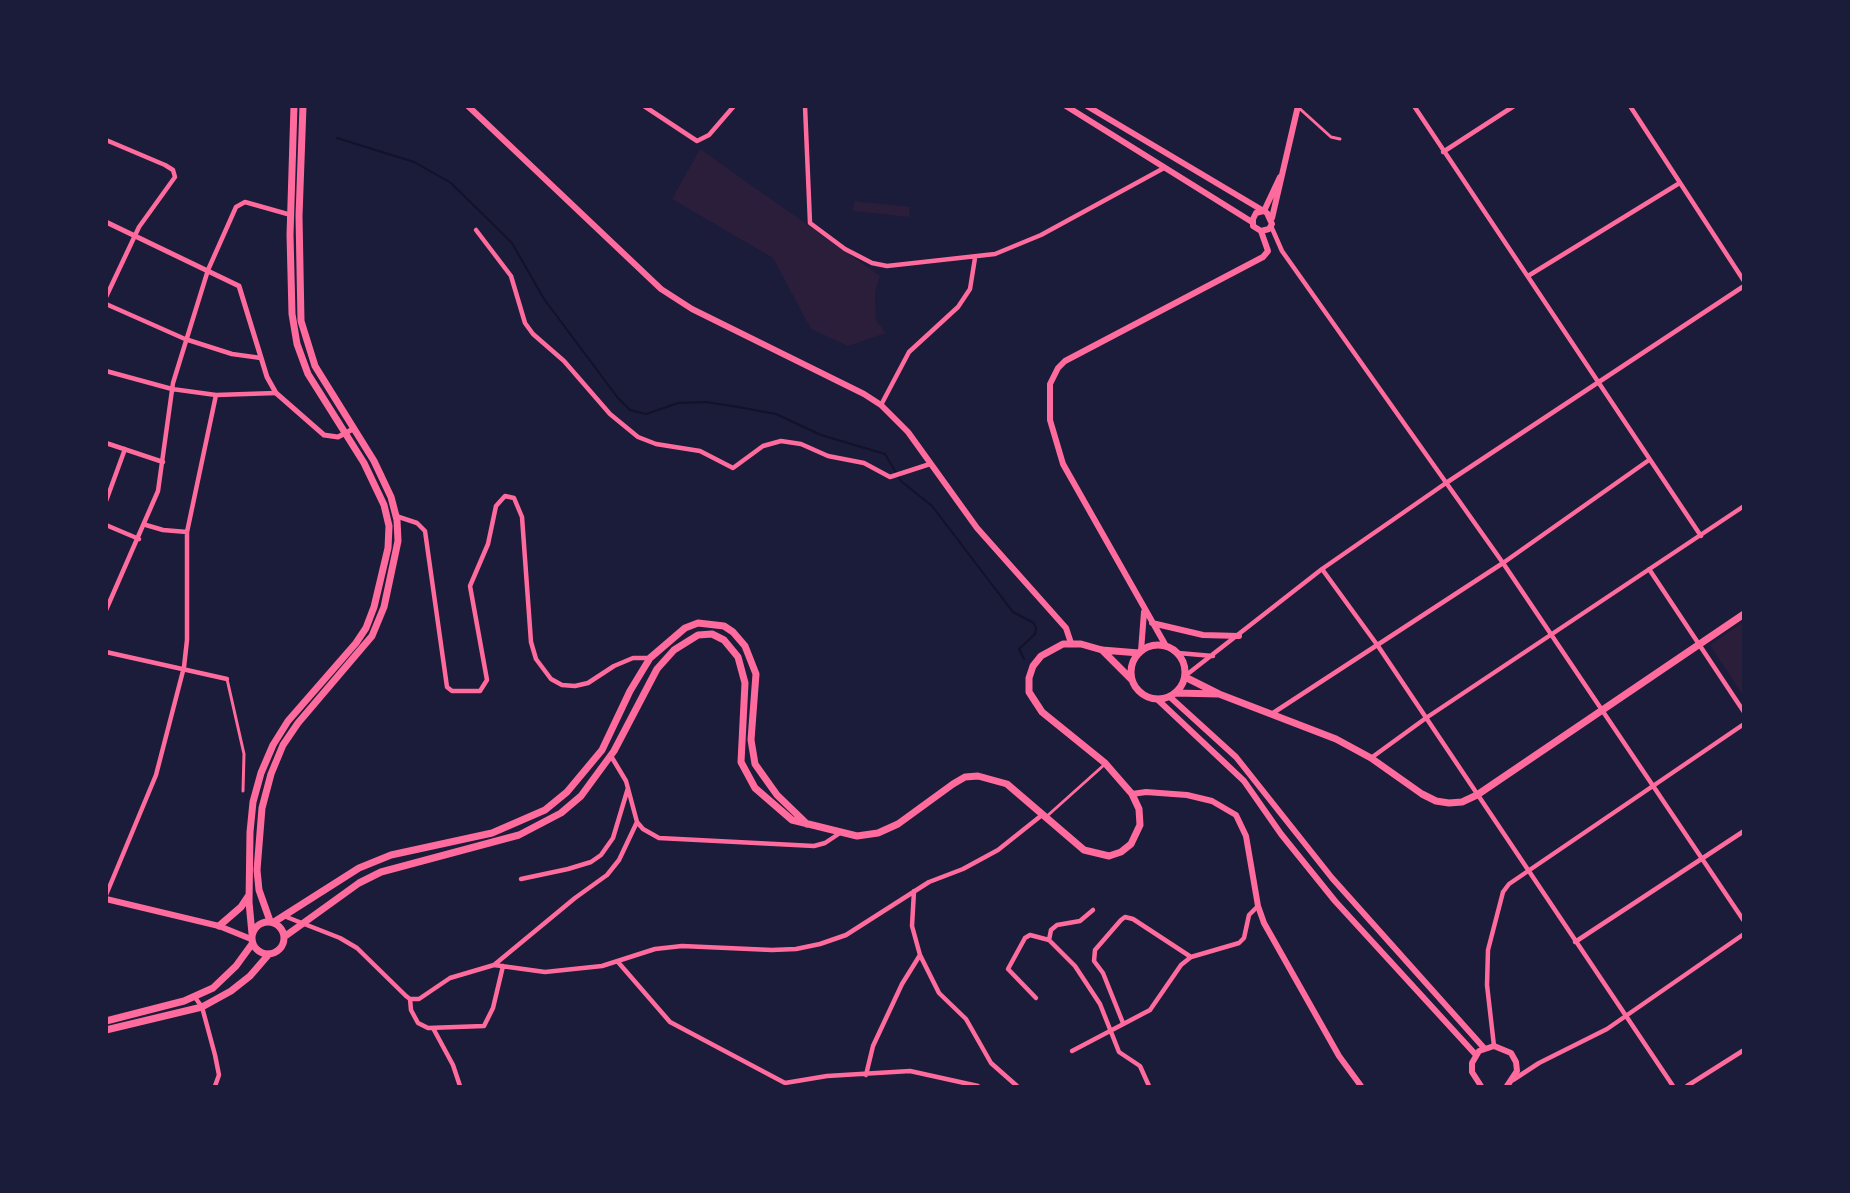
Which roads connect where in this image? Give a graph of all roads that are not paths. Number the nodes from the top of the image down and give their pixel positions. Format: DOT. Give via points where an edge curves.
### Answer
graph roads {
  1 [pos="294,106"];
  2 [pos="303,106"];
  3 [pos="468,106"];
  4 [pos="644,106"];
  5 [pos="734,106"];
  6 [pos="805,106"];
  7 [pos="1066,106"];
  8 [pos="1087,106"];
  9 [pos="1414,106"];
  10 [pos="1514,106"];
  11 [pos="1630,106"];
  12 [pos="1298,107"];
  13 [pos="1095,109"];
  14 [pos="1340,139"];
  15 [pos="106,140"];
  16 [pos="1443,152"];
  17 [pos="1164,168"];
  18 [pos="1282,174"];
  19 [pos="1678,184"];
  20 [pos="1263,211"];
  21 [pos="291,215"];
  22 [pos="1272,218"];
  23 [pos="106,222"];
  24 [pos="1252,222"];
  25 [pos="1271,226"];
  26 [pos="476,230"];
  27 [pos="1261,231"];
  28 [pos="134,237"];
  29 [pos="1268,251"];
  30 [pos="1282,251"];
  31 [pos="975,258"];
  32 [pos="208,270"];
  33 [pos="1528,276"];
  34 [pos="1743,281"];
  35 [pos="1743,286"];
  36 [pos="106,297"];
  37 [pos="106,304"];
  38 [pos="185,339"];
  39 [pos="261,358"];
  40 [pos="106,371"];
  41 [pos="1599,383"];
  42 [pos="172,389"];
  43 [pos="276,393"];
  44 [pos="216,395"];
  45 [pos="881,405"];
  46 [pos="353,429"];
  47 [pos="345,434"];
  48 [pos="106,443"];
  49 [pos="125,449"];
  50 [pos="1649,460"];
  51 [pos="163,462"];
  52 [pos="930,464"];
  53 [pos="1446,483"];
  54 [pos="106,501"];
  55 [pos="1743,506"];
  56 [pos="396,516"];
  57 [pos="106,525"];
  58 [pos="146,525"];
  59 [pos="187,532"];
  60 [pos="1701,536"];
  61 [pos="140,539"];
  62 [pos="1503,563"];
  63 [pos="1322,569"];
  64 [pos="1649,569"];
  65 [pos="106,610"];
  66 [pos="1144,612"];
  67 [pos="1743,614"];
  68 [pos="1152,622"];
  69 [pos="1552,635"];
  70 [pos="1239,636"];
  71 [pos="1071,643"];
  72 [pos="1698,644"];
  73 [pos="1166,646"];
  74 [pos="1378,646"];
  75 [pos="1102,650"];
  76 [pos="106,652"];
  77 [pos="1140,652"];
  78 [pos="1178,653"];
  79 [pos="1213,656"];
  80 [pos="650,658"];
  81 [pos="184,667"];
  82 [pos="1185,676"];
  83 [pos="227,679"];
  84 [pos="1132,680"];
  85 [pos="1219,694"];
  86 [pos="1173,695"];
  87 [pos="1156,699"];
  88 [pos="1602,710"];
  89 [pos="1743,712"];
  90 [pos="1273,713"];
  91 [pos="1426,718"];
  92 [pos="1743,724"];
  93 [pos="611,756"];
  94 [pos="1371,758"];
  95 [pos="1105,763"];
  96 [pos="1652,786"];
  97 [pos="628,788"];
  98 [pos="243,791"];
  99 [pos="1132,794"];
  100 [pos="1477,795"];
  101 [pos="1043,817"];
  102 [pos="638,822"];
  103 [pos="807,824"];
  104 [pos="1743,831"];
  105 [pos="840,833"];
  106 [pos="1702,858"];
  107 [pos="1527,870"];
  108 [pos="1332,878"];
  109 [pos="521,879"];
  110 [pos="1322,885"];
  111 [pos="914,891"];
  112 [pos="249,895"];
  113 [pos="106,897"];
  114 [pos="1354,905"];
  115 [pos="1258,906"];
  116 [pos="1093,910"];
  117 [pos="1345,912"];
  118 [pos="284,916"];
  119 [pos="1743,921"];
  120 [pos="272,922"];
  121 [pos="304,925"];
  122 [pos="219,926"];
  123 [pos="1743,934"];
  124 [pos="284,938"];
  125 [pos="252,939"];
  126 [pos="1049,940"];
  127 [pos="1575,942"];
  128 [pos="269,954"];
  129 [pos="920,955"];
  130 [pos="1191,957"];
  131 [pos="618,962"];
  132 [pos="494,964"];
  133 [pos="503,966"];
  134 [pos="194,996"];
  135 [pos="1036,998"];
  136 [pos="410,999"];
  137 [pos="201,1007"];
  138 [pos="1624,1017"];
  139 [pos="106,1021"];
  140 [pos="1123,1023"];
  141 [pos="433,1029"];
  142 [pos="106,1030"];
  143 [pos="1110,1030"];
  144 [pos="1494,1046"];
  145 [pos="1484,1048"];
  146 [pos="1743,1050"];
  147 [pos="1072,1051"];
  148 [pos="1476,1055"];
  149 [pos="866,1075"];
  150 [pos="1513,1080"];
  151 [pos="215,1086"];
  152 [pos="460,1086"];
  153 [pos="978,1086"];
  154 [pos="1017,1086"];
  155 [pos="1149,1086"];
  156 [pos="1361,1086"];
  157 [pos="1481,1086"];
  158 [pos="1507,1086"];
  159 [pos="1673,1086"];
  160 [pos="1687,1086"];
  1 -- 21 [label="main road"];
  2 -- 46 [label="main road" via="301,321 315,366"];
  3 -- 45 [label="main road" via="661,290"];
  4 -- 5 [label="street" via="697,141 709,135"];
  6 -- 31 [label="street" via="808,214 815,229 845,249 887,266"];
  7 -- 17 [label="main road"];
  8 -- 13 [label="main road"];
  9 -- 16 [label="street"];
  10 -- 16 [label="street"];
  11 -- 19 [label="street"];
  12 -- 14 [label="street" via="1331,137"];
  12 -- 18 [label="main road"];
  13 -- 20 [label="main road"];
  15 -- 28 [label="street" via="174,172 173,181"];
  16 -- 33 [label="street"];
  17 -- 24 [label="main road"];
  17 -- 31 [label="street" via="1041,234 995,254"];
  18 -- 20 [label="main road"];
  18 -- 22 [label="main road"];
  19 -- 33 [label="street"];
  19 -- 34 [label="street"];
  20 -- 22 [label="main road"];
  20 -- 24 [label="main road" via="1256,213"];
  21 -- 32 [label="street" via="241,203"];
  21 -- 47 [label="main road" via="291,314 297,344 308,374"];
  22 -- 25 [label="main road"];
  23 -- 28 [label="street"];
  24 -- 27 [label="main road"];
  25 -- 27 [label="main road"];
  25 -- 30 [label="street"];
  26 -- 52 [label="street" via="511,276 525,323 533,334 564,361 610,414 647,442 689,448 734,468 763,446 781,441 864,463 890,477"];
  27 -- 29 [label="main road"];
  28 -- 32 [label="street"];
  28 -- 36 [label="street"];
  29 -- 30 [label="street"];
  29 -- 66 [label="main road" via="1065,361 1050,384 1050,420 1063,464"];
  30 -- 53 [label="street"];
  31 -- 45 [label="street" via="970,289 958,307 909,352"];
  32 -- 38 [label="street"];
  32 -- 39 [label="street" via="232,281 242,291"];
  33 -- 41 [label="street"];
  35 -- 41 [label="street"];
  37 -- 38 [label="street"];
  38 -- 39 [label="street" via="232,354"];
  38 -- 42 [label="street"];
  39 -- 43 [label="street"];
  40 -- 42 [label="street"];
  41 -- 50 [label="street"];
  41 -- 53 [label="street"];
  42 -- 44 [label="street"];
  42 -- 51 [label="street"];
  43 -- 44 [label="street"];
  43 -- 47 [label="street" via="324,435 331,438"];
  44 -- 59 [label="street"];
  45 -- 52 [label="main road" via="908,432"];
  46 -- 47 [label="street"];
  46 -- 56 [label="main road" via="374,461"];
  47 -- 112 [label="main road" via="384,505 389,526 385,568 366,628 288,721 261,773 252,812"];
  48 -- 49 [label="street"];
  49 -- 51 [label="street"];
  49 -- 54 [label="street"];
  50 -- 60 [label="street"];
  50 -- 62 [label="street"];
  51 -- 58 [label="street"];
  52 -- 71 [label="main road" via="977,528 1066,628"];
  53 -- 62 [label="street"];
  53 -- 63 [label="street"];
  55 -- 60 [label="street"];
  56 -- 80 [label="street" via="417,523 425,531 447,687 452,692 480,691 487,680 470,586 488,544 496,506 505,496 514,498 522,517 531,642 536,659 550,679 575,687 633,658"];
  56 -- 120 [label="main road" via="395,562 372,636 298,723 271,774 262,808 257,870 259,890"];
  57 -- 61 [label="street"];
  58 -- 59 [label="street"];
  58 -- 61 [label="street"];
  59 -- 81 [label="street"];
  60 -- 64 [label="street"];
  61 -- 65 [label="street"];
  62 -- 69 [label="street"];
  62 -- 74 [label="street"];
  63 -- 70 [label="street"];
  63 -- 74 [label="street"];
  64 -- 69 [label="street"];
  64 -- 72 [label="street"];
  66 -- 68 [label="main road"];
  66 -- 77 [label="main road"];
  67 -- 72 [label="main road"];
  68 -- 70 [label="main road" via="1203,635"];
  68 -- 73 [label="main road"];
  69 -- 88 [label="street"];
  69 -- 91 [label="street"];
  70 -- 79 [label="street"];
  71 -- 75 [label="main road"];
  71 -- 95 [label="main road" via="1041,656 1033,666 1029,692 1042,712"];
  72 -- 88 [label="main road"];
  72 -- 89 [label="street"];
  73 -- 77 [label="main road" via="1153,645"];
  73 -- 78 [label="main road"];
  74 -- 90 [label="street"];
  74 -- 91 [label="street"];
  75 -- 77 [label="main road"];
  75 -- 84 [label="main road"];
  76 -- 81 [label="street"];
  77 -- 84 [label="main road" via="1133,661"];
  78 -- 79 [label="street"];
  78 -- 82 [label="main road"];
  79 -- 82 [label="street"];
  80 -- 103 [label="main road" via="685,627 712,622 733,632 745,646 756,674 751,740 755,764 777,795"];
  80 -- 118 [label="main road" via="602,750 567,792 545,810 492,833 391,855 359,868"];
  81 -- 83 [label="street"];
  81 -- 113 [label="street" via="156,775"];
  82 -- 85 [label="main road"];
  82 -- 86 [label="main road"];
  83 -- 98 [label="street" via="244,754"];
  84 -- 87 [label="main road" via="1141,694"];
  85 -- 86 [label="main road"];
  85 -- 90 [label="main road"];
  86 -- 87 [label="main road"];
  86 -- 108 [label="main road" via="1236,757"];
  87 -- 110 [label="main road" via="1244,781"];
  88 -- 96 [label="street"];
  88 -- 100 [label="main road"];
  90 -- 94 [label="main road"];
  91 -- 94 [label="street"];
  91 -- 100 [label="street"];
  92 -- 96 [label="street"];
  93 -- 97 [label="street"];
  93 -- 103 [label="main road" via="657,669 686,641 712,634 734,649 742,671 745,695 740,740 746,776 781,812"];
  93 -- 121 [label="main road" via="581,796 561,813 487,844 381,872 359,883"];
  94 -- 100 [label="main road" via="1436,801 1462,802"];
  95 -- 99 [label="main road"];
  95 -- 101 [label="street"];
  96 -- 106 [label="street"];
  96 -- 107 [label="street"];
  97 -- 102 [label="street"];
  97 -- 109 [label="street" via="613,838 601,855 568,869"];
  99 -- 101 [label="main road" via="1141,816 1138,834 1121,852 1109,856 1084,849"];
  99 -- 115 [label="main road" via="1187,795 1212,801 1236,814 1246,836"];
  100 -- 107 [label="street"];
  101 -- 105 [label="main road" via="1007,784 978,776 965,777 898,824 878,833"];
  101 -- 111 [label="street" via="998,850"];
  102 -- 105 [label="street" via="651,835 676,840 814,846"];
  102 -- 132 [label="street" via="620,861 607,875"];
  103 -- 105 [label="main road"];
  104 -- 106 [label="street"];
  106 -- 119 [label="street"];
  106 -- 127 [label="street"];
  107 -- 127 [label="street"];
  107 -- 144 [label="street" via="1503,892 1488,950 1487,985"];
  108 -- 110 [label="main road"];
  108 -- 114 [label="main road"];
  110 -- 117 [label="main road"];
  111 -- 129 [label="street" via="912,926"];
  111 -- 131 [label="street" via="846,935 820,944 772,950 682,946 655,949"];
  112 -- 122 [label="main road"];
  112 -- 125 [label="main road"];
  113 -- 122 [label="main road"];
  114 -- 117 [label="main road"];
  114 -- 145 [label="main road"];
  115 -- 130 [label="street" via="1249,915 1244,938 1239,942"];
  115 -- 156 [label="main road" via="1290,971"];
  116 -- 126 [label="street" via="1080,921 1057,925"];
  117 -- 148 [label="main road"];
  118 -- 120 [label="main road"];
  118 -- 121 [label="street"];
  120 -- 124 [label="main road" via="280,927"];
  120 -- 125 [label="main road" via="257,926"];
  121 -- 124 [label="main road"];
  121 -- 136 [label="street" via="357,948"];
  122 -- 125 [label="main road"];
  123 -- 138 [label="street"];
  124 -- 128 [label="main road" via="278,951"];
  125 -- 128 [label="main road" via="259,952"];
  125 -- 134 [label="main road" via="225,977 213,988"];
  126 -- 135 [label="street" via="1030,935 1009,963 1010,972"];
  126 -- 143 [label="street" via="1087,981"];
  127 -- 138 [label="street"];
  128 -- 137 [label="main road" via="231,991"];
  129 -- 149 [label="street" via="873,1046"];
  129 -- 154 [label="street" via="939,993 966,1019 991,1063"];
  130 -- 140 [label="street" via="1181,965 1150,1010"];
  130 -- 140 [label="street" via="1132,919 1120,920 1095,950 1094,961 1103,973"];
  131 -- 133 [label="street" via="546,972"];
  131 -- 149 [label="street" via="670,1022 780,1081 795,1083 827,1076"];
  132 -- 133 [label="street"];
  132 -- 136 [label="street" via="450,978 419,999"];
  133 -- 141 [label="street" via="493,1008 484,1026"];
  134 -- 137 [label="street"];
  134 -- 139 [label="main road"];
  136 -- 141 [label="street" via="418,1023"];
  137 -- 142 [label="main road"];
  137 -- 151 [label="street" via="219,1075"];
  138 -- 150 [label="street"];
  138 -- 159 [label="street"];
  140 -- 143 [label="street"];
  141 -- 152 [label="street"];
  143 -- 147 [label="street"];
  143 -- 155 [label="street" via="1119,1052 1140,1066"];
  144 -- 145 [label="main road"];
  144 -- 150 [label="main road" via="1511,1053 1516,1071"];
  145 -- 148 [label="main road"];
  146 -- 160 [label="street"];
  148 -- 157 [label="main road" via="1472,1072"];
  149 -- 153 [label="street" via="910,1071"];
  150 -- 158 [label="main road"];
}
